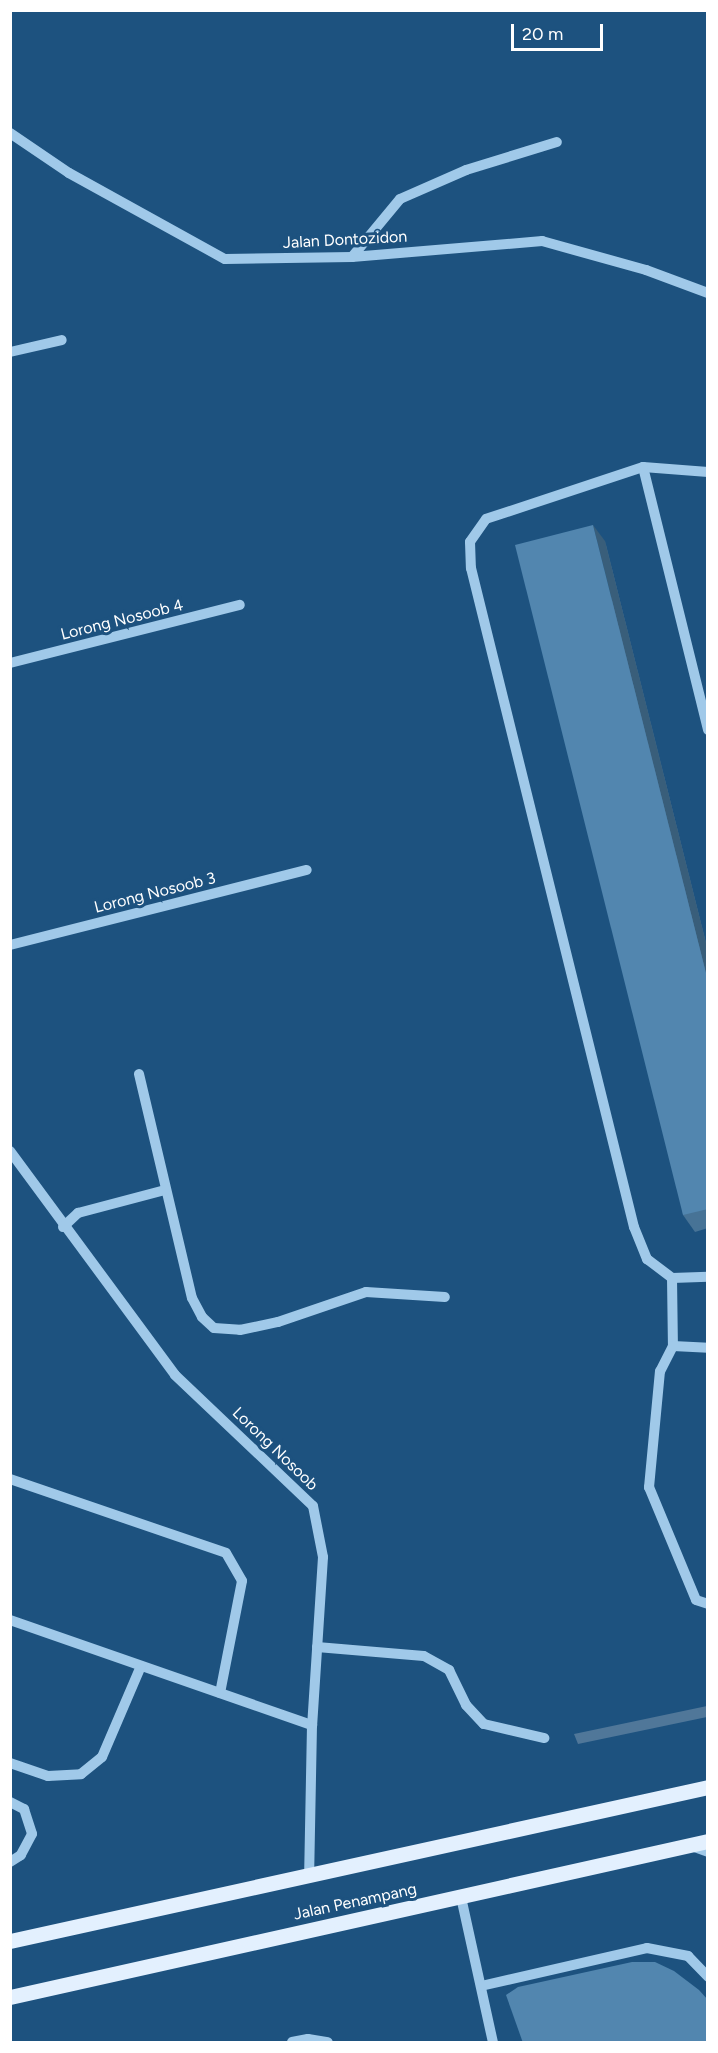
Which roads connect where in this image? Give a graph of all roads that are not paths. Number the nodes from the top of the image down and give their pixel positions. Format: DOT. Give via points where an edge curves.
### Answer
graph roads {
  1 [pos="10,133"];
  2 [pos="557,142"];
  3 [pos="352,257"];
  4 [pos="708,293"];
  5 [pos="62,340"];
  6 [pos="10,352"];
  7 [pos="643,467"];
  8 [pos="708,472"];
  9 [pos="240,605"];
  10 [pos="10,663"];
  11 [pos="708,730"];
  12 [pos="307,870"];
  13 [pos="10,945"];
  14 [pos="139,1074"];
  15 [pos="10,1151"];
  16 [pos="165,1190"];
  17 [pos="63,1227"];
  18 [pos="672,1278"];
  19 [pos="708,1278"];
  20 [pos="445,1298"];
  21 [pos="673,1346"];
  22 [pos="708,1348"];
  23 [pos="10,1479"];
  24 [pos="708,1604"];
  25 [pos="10,1620"];
  26 [pos="317,1647"];
  27 [pos="141,1666"];
  28 [pos="220,1693"];
  29 [pos="312,1725"];
  30 [pos="544,1738"];
  31 [pos="10,1763"];
  32 [pos="708,1787"];
  33 [pos="10,1802"];
  34 [pos="708,1841"];
  35 [pos="689,1845"];
  36 [pos="708,1852"];
  37 [pos="10,1862"];
  38 [pos="309,1877"];
  39 [pos="462,1897"];
  40 [pos="10,1941"];
  41 [pos="708,1977"];
  42 [pos="481,1986"];
  43 [pos="10,1997"];
  44 [pos="292,2043"];
  45 [pos="328,2043"];
  46 [pos="493,2043"];
  1 -- 3 [label="street, Jalan Dontozidon" via="69,173 225,259"];
  2 -- 3 [label="street" via="466,170 400,199"];
  3 -- 4 [label="street, Jalan Dontozidon" via="542,242 646,270"];
  5 -- 6 [label="street"];
  7 -- 8 [label="street"];
  7 -- 11 [label="street"];
  7 -- 18 [label="street" via="486,519 470,542 470,551 471,568 634,1227 647,1259"];
  9 -- 10 [label="street, Lorong Nosoob 4"];
  12 -- 13 [label="street, Lorong Nosoob 3"];
  14 -- 16 [label="street"];
  15 -- 17 [label="street, Lorong Nosoob"];
  16 -- 17 [label="street" via="78,1213"];
  16 -- 20 [label="street" via="192,1298 202,1317 214,1328 240,1330 278,1322 366,1293"];
  17 -- 26 [label="street, Lorong Nosoob" via="176,1375 313,1506 322,1557"];
  18 -- 19 [label="street"];
  18 -- 21 [label="street"];
  21 -- 22 [label="street"];
  21 -- 24 [label="street" via="660,1371 649,1488 696,1600"];
  23 -- 28 [label="street" via="226,1553 242,1581"];
  25 -- 27 [label="street"];
  26 -- 29 [label="street, Lorong Nosoob"];
  26 -- 30 [label="street" via="424,1656 450,1670 466,1705 484,1724"];
  27 -- 28 [label="street"];
  27 -- 31 [label="street" via="102,1757 81,1774 48,1776"];
  28 -- 29 [label="street"];
  29 -- 38 [label="street, Lorong Nosoob"];
  32 -- 38 [label="main road, Jalan Penampang"];
  33 -- 37 [label="street" via="24,1809 32,1834 21,1855"];
  34 -- 35 [label="main road, Jalan Penampang"];
  35 -- 36 [label="street"];
  35 -- 39 [label="main road, Jalan Penampang"];
  38 -- 40 [label="main road, Jalan Penampang"];
  39 -- 42 [label="street"];
  39 -- 43 [label="main road, Jalan Penampang"];
  41 -- 42 [label="street" via="688,1956 647,1948"];
  42 -- 46 [label="street"];
  44 -- 45 [label="street" via="308,2039"];
}
